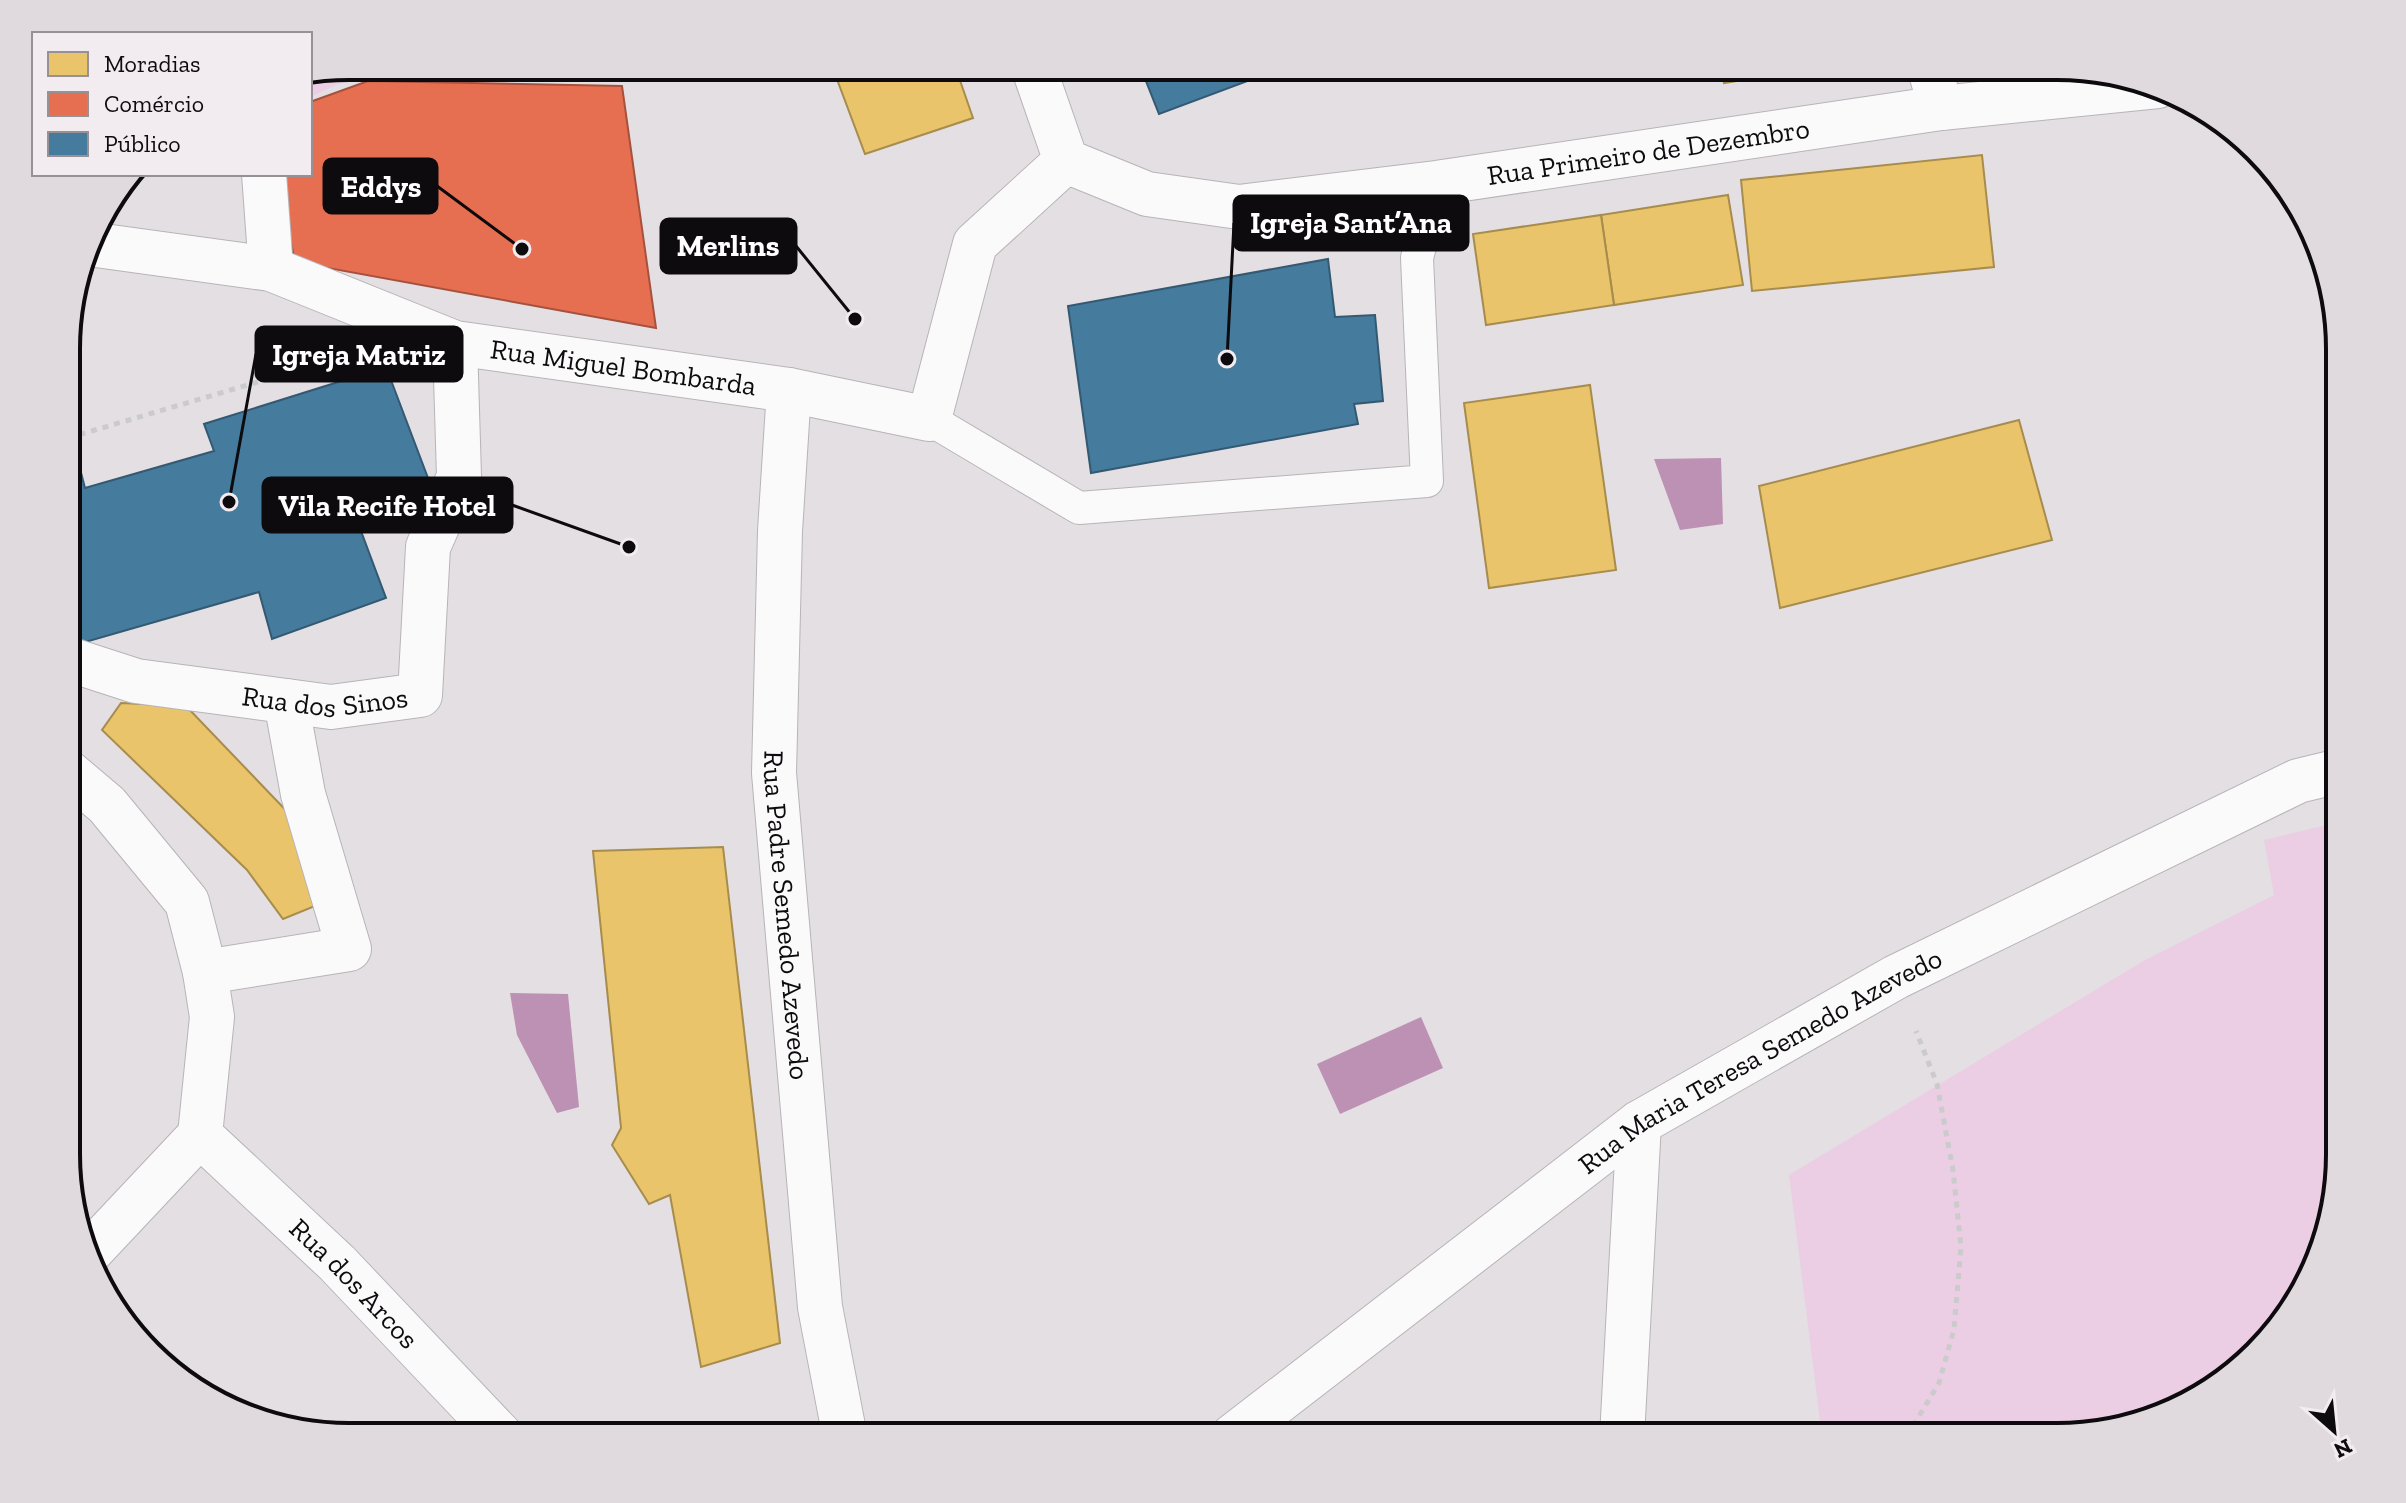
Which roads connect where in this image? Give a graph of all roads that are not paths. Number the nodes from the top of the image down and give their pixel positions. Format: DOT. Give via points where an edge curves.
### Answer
graph roads {
  1 [pos="1038,80"];
  2 [pos="1933,80"];
  3 [pos="2126,89"];
  4 [pos="1941,108"];
  5 [pos="1066,161"];
  6 [pos="264,176"];
  7 [pos="1436,183"];
  8 [pos="100,246"];
  9 [pos="271,269"];
  10 [pos="455,343"];
  11 [pos="789,390"];
  12 [pos="929,419"];
  13 [pos="80,663"];
  14 [pos="286,701"];
  15 [pos="2325,774"];
  16 [pos="80,782"];
  17 [pos="205,972"];
  18 [pos="1639,1123"];
  19 [pos="200,1135"];
  20 [pos="96,1245"];
  21 [pos="1251,1422"];
  22 [pos="1623,1422"];
  23 [pos="489,1423"];
  24 [pos="842,1423"];
  1 -- 5 [label="street"];
  2 -- 4 [label="street"];
  3 -- 4 [label="street, Rua Primeiro de Dezembro"];
  4 -- 7 [label="street, Rua Primeiro de Dezembro"];
  5 -- 7 [label="street, Rua Primeiro de Dezembro" via="1147,194 1239,207"];
  5 -- 12 [label="street" via="975,244"];
  6 -- 9 [label="street"];
  7 -- 12 [label="lane" via="1417,258 1427,481 1079,508"];
  8 -- 9 [label="street, Rua Miguel Bombarda"];
  9 -- 10 [label="street, Rua Miguel Bombarda"];
  10 -- 11 [label="street, Rua Miguel Bombarda"];
  10 -- 14 [label="street, Rua dos Sinos" via="459,477 428,547 420,695 331,707"];
  11 -- 12 [label="street, Rua Miguel Bombarda"];
  11 -- 24 [label="street, Rua Padre Semedo Azevedo" via="774,773 820,1307"];
  13 -- 14 [label="street, Rua dos Sinos" via="136,681"];
  14 -- 17 [label="street" via="303,794 349,949"];
  15 -- 18 [label="street, Rua Maria Teresa Semedo Azevedo" via="2298,781 1896,977"];
  16 -- 17 [label="street" via="107,805 187,902"];
  17 -- 19 [label="street" via="212,1017"];
  18 -- 21 [label="street, Rua Maria Teresa Semedo Azevedo"];
  18 -- 22 [label="street"];
  19 -- 20 [label="street"];
  19 -- 23 [label="street, Rua dos Arcos" via="337,1263"];
}
